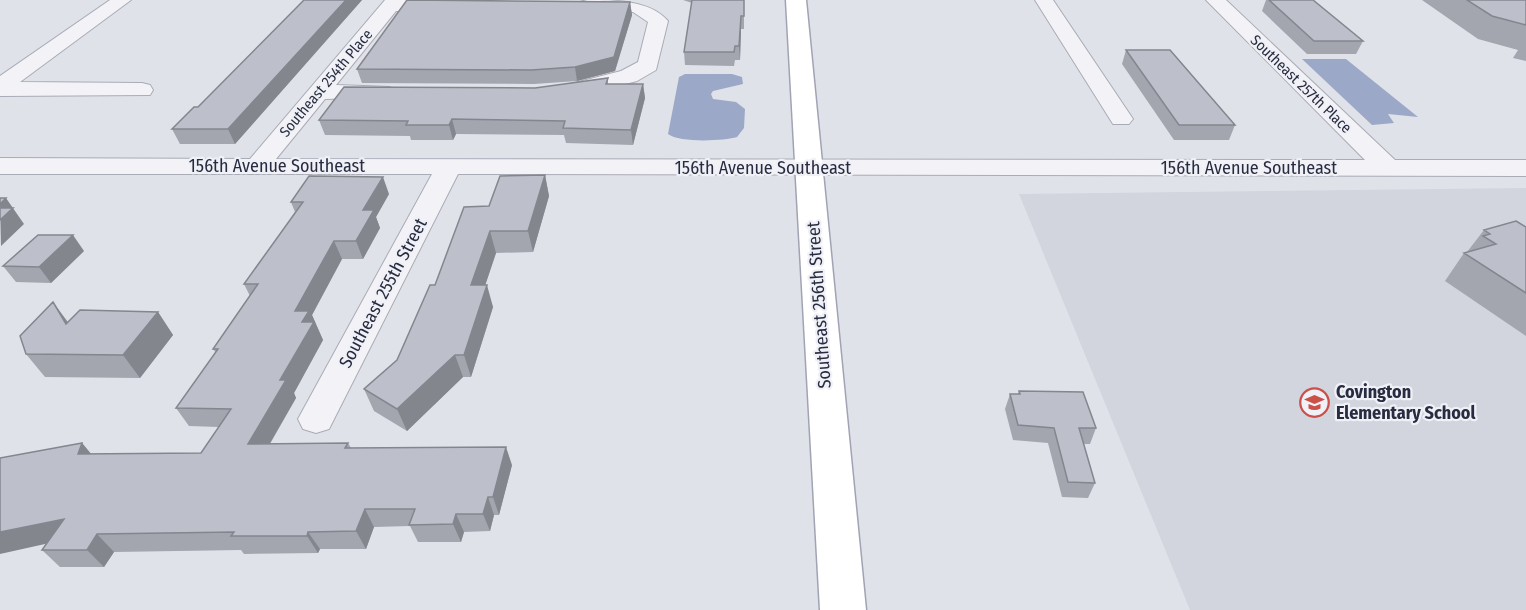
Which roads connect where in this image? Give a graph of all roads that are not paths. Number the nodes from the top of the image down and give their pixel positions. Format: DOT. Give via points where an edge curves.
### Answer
graph roads {
  1 [pos="122,0"];
  2 [pos="796,0"];
  3 [pos="1044,0"];
  4 [pos="1215,0"];
  5 [pos="393,3"];
  6 [pos="462,5"];
  7 [pos="568,6"];
  8 [pos="0,88"];
  9 [pos="142,90"];
  10 [pos="318,92"];
  11 [pos="399,92"];
  12 [pos="549,93"];
  13 [pos="1121,118"];
  14 [pos="0,166"];
  15 [pos="257,166"];
  16 [pos="449,166"];
  17 [pos="808,168"];
  18 [pos="1388,168"];
  19 [pos="1526,168"];
  20 [pos="316,419"];
  21 [pos="843,610"];
  1 -- 8 [label="street"];
  2 -- 17 [label="main road, Southeast 256th Street"];
  3 -- 13 [label="street"];
  4 -- 18 [label="street, Southeast 257th Place"];
  5 -- 6 [label="street"];
  5 -- 10 [label="street, Southeast 254th Place"];
  7 -- 12 [label="street" via="627,6 648,10 658,21 648,65 640,71"];
  8 -- 9 [label="street"];
  10 -- 11 [label="street"];
  10 -- 15 [label="street, Southeast 254th Place"];
  14 -- 15 [label="street, 156th Avenue Southeast"];
  15 -- 16 [label="street, 156th Avenue Southeast"];
  16 -- 17 [label="street, 156th Avenue Southeast"];
  16 -- 20 [label="street, Southeast 255th Street"];
  17 -- 18 [label="street, 156th Avenue Southeast"];
  17 -- 21 [label="main road, Southeast 256th Street"];
  18 -- 19 [label="street, 156th Avenue Southeast"];
}
